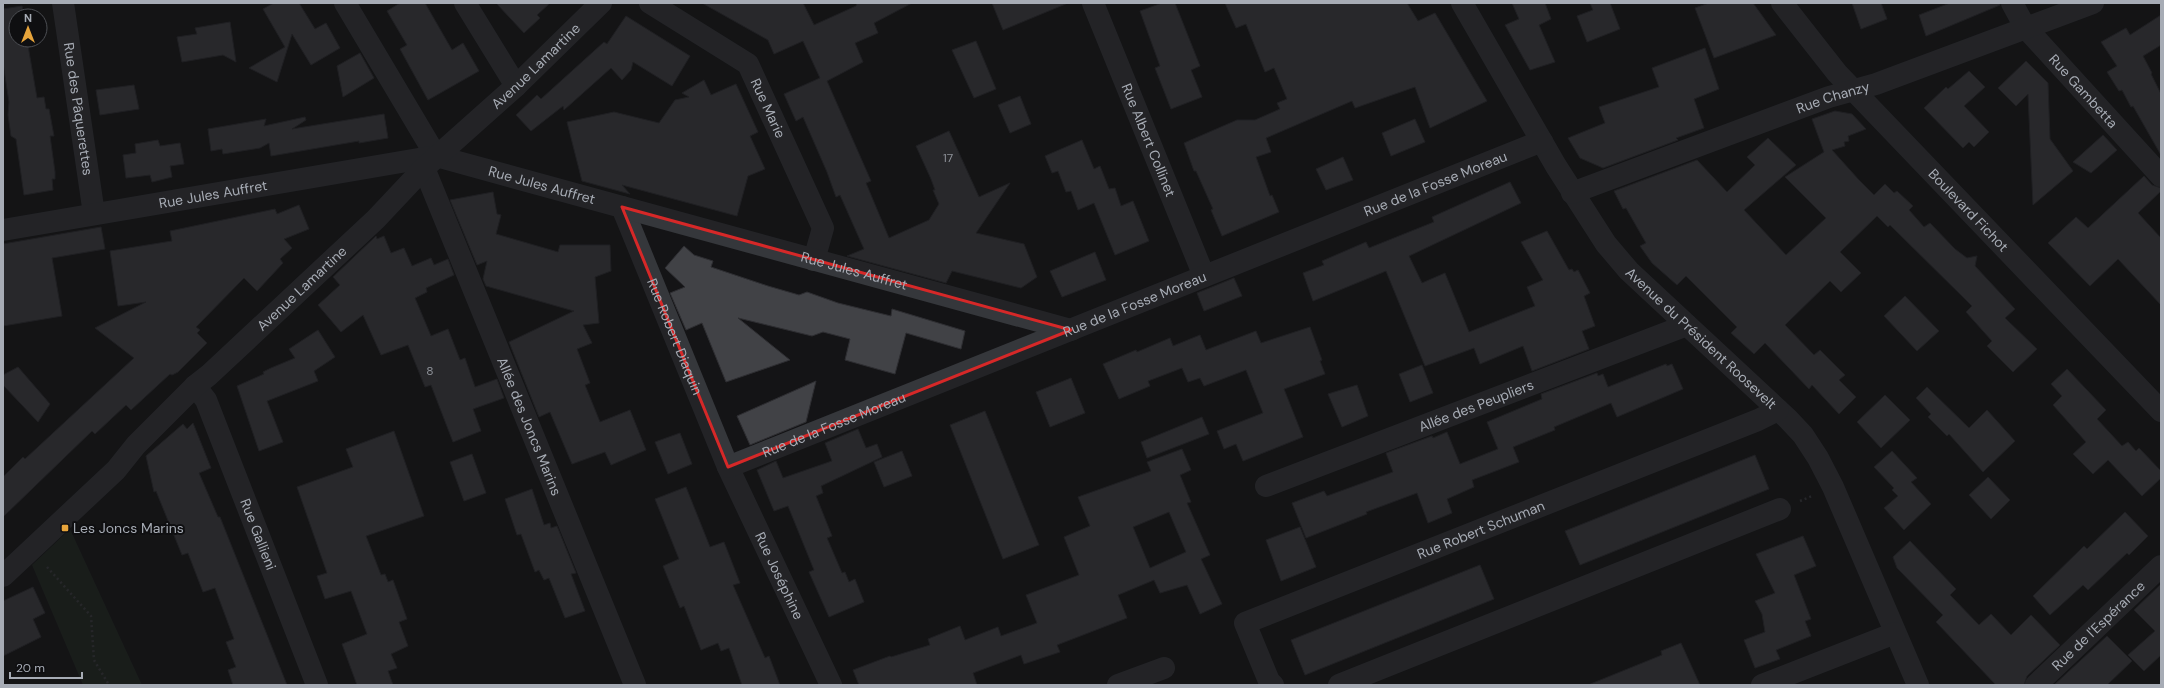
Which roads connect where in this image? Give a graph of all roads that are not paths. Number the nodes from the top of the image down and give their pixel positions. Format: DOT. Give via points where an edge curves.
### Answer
graph roads {
  1 [pos="63,3"];
  2 [pos="345,3"];
  3 [pos="465,3"];
  4 [pos="601,3"];
  5 [pos="650,3"];
  6 [pos="1093,3"];
  7 [pos="1462,3"];
  8 [pos="1782,3"];
  9 [pos="2012,3"];
  10 [pos="2093,3"];
  11 [pos="2026,27"];
  12 [pos="516,86"];
  13 [pos="1853,90"];
  14 [pos="1542,141"];
  15 [pos="430,162"];
  16 [pos="2161,176"];
  17 [pos="1572,193"];
  18 [pos="622,207"];
  19 [pos="94,214"];
  20 [pos="3,230"];
  21 [pos="814,260"];
  22 [pos="1204,276"];
  23 [pos="1687,325"];
  24 [pos="1070,330"];
  25 [pos="195,386"];
  26 [pos="1778,410"];
  27 [pos="2161,412"];
  28 [pos="728,467"];
  29 [pos="1266,486"];
  30 [pos="1780,509"];
  31 [pos="2161,566"];
  32 [pos="3,576"];
  33 [pos="1895,633"];
  34 [pos="1164,668"];
  35 [pos="317,685"];
  36 [pos="635,685"];
  37 [pos="831,685"];
  38 [pos="1118,685"];
  39 [pos="1273,685"];
  40 [pos="1339,685"];
  41 [pos="1762,685"];
  42 [pos="1918,685"];
  43 [pos="2036,685"];
  1 -- 19 [label="street, Rue des Pâquerettes"];
  2 -- 15 [label="street, Allée des Joncs Marins"];
  3 -- 12 [label="street"];
  4 -- 12 [label="street, Avenue Lamartine"];
  5 -- 21 [label="street, Rue Marie" via="748,64 823,228"];
  6 -- 22 [label="street, Rue Albert Collinet"];
  7 -- 14 [label="street, Avenue du Président Roosevelt"];
  8 -- 13 [label="street, Boulevard Fichot"];
  9 -- 11 [label="street, Rue Gambetta"];
  10 -- 11 [label="street, Rue Chanzy"];
  11 -- 13 [label="street, Rue Chanzy" via="1876,84"];
  11 -- 16 [label="street, Rue Gambetta"];
  12 -- 15 [label="street, Avenue Lamartine"];
  13 -- 17 [label="street, Rue Chanzy"];
  13 -- 27 [label="street, Boulevard Fichot"];
  14 -- 17 [label="street, Avenue du Président Roosevelt"];
  14 -- 22 [label="street, Rue de la Fosse Moreau"];
  15 -- 18 [label="street, Rue Jules Auffret"];
  15 -- 19 [label="street, Rue Jules Auffret"];
  15 -- 25 [label="street, Avenue Lamartine" via="376,219"];
  15 -- 36 [label="street, Allée des Joncs Marins"];
  17 -- 23 [label="street, Avenue du Président Roosevelt" via="1629,271"];
  18 -- 21 [label="street, Rue Jules Auffret"];
  18 -- 28 [label="street, Rue Robert Diaquin"];
  19 -- 20 [label="street, Rue Jules Auffret"];
  21 -- 24 [label="street, Rue Jules Auffret"];
  22 -- 24 [label="street, Rue de la Fosse Moreau"];
  23 -- 26 [label="street, Avenue du Président Roosevelt"];
  23 -- 29 [label="street, Allée des Peupliers"];
  24 -- 28 [label="street, Rue de la Fosse Moreau"];
  25 -- 32 [label="street, Avenue Lamartine" via="136,445 116,470"];
  25 -- 35 [label="street, Rue Gallieni" via="206,400"];
  26 -- 33 [label="street, Avenue du Président Roosevelt" via="1803,436 1833,487"];
  26 -- 39 [label="street, Rue Robert Schuman" via="1246,624"];
  28 -- 37 [label="street, Rue Joséphine"];
  30 -- 40 [label="street"];
  31 -- 43 [label="street, Rue de l'Espérance"];
  33 -- 41 [label="street"];
  33 -- 42 [label="street, Avenue du Président Roosevelt"];
  34 -- 38 [label="street"];
}
